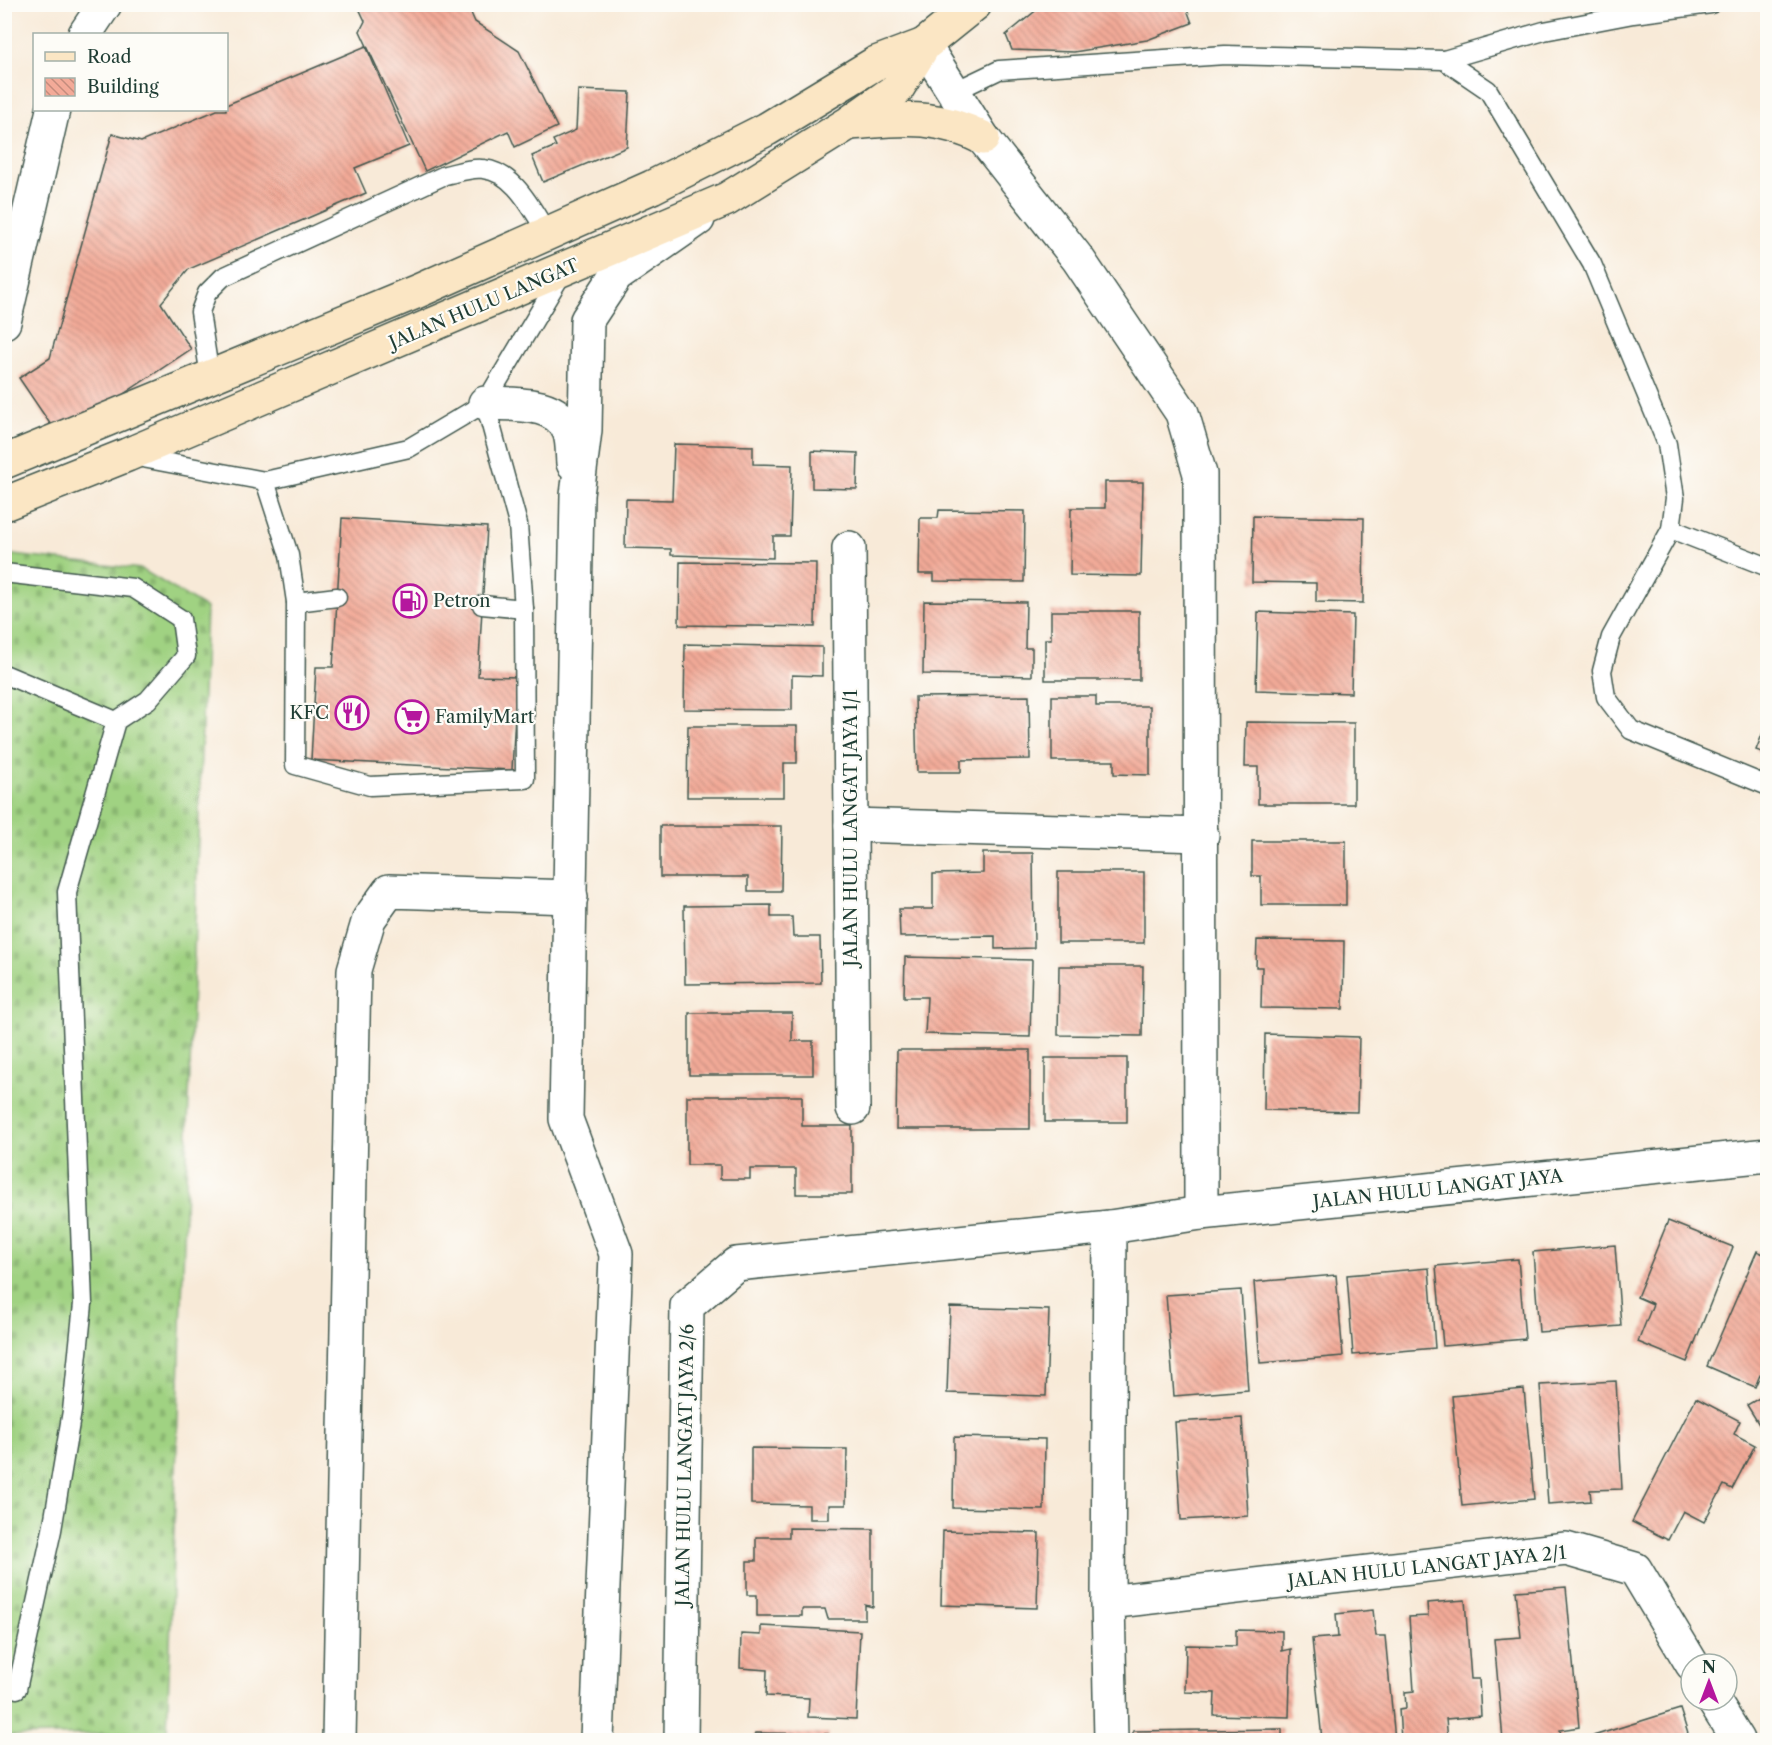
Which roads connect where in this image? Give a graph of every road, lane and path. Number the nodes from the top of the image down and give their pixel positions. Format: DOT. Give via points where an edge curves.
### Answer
graph roads {
  1 [pos="105,4"];
  2 [pos="975,4"];
  3 [pos="1711,4"];
  4 [pos="86,33"];
  5 [pos="924,45"];
  6 [pos="1444,60"];
  7 [pos="953,92"];
  8 [pos="53,111"];
  9 [pos="849,123"];
  10 [pos="983,138"];
  11 [pos="727,199"];
  12 [pos="548,234"];
  13 [pos="564,270"];
  14 [pos="4,322"];
  15 [pos="210,377"];
  16 [pos="485,403"];
  17 [pos="127,456"];
  18 [pos="4,462"];
  19 [pos="265,481"];
  20 [pos="577,495"];
  21 [pos="4,504"];
  22 [pos="1671,530"];
  23 [pos="849,548"];
  24 [pos="1767,567"];
  25 [pos="4,573"];
  26 [pos="337,597"];
  27 [pos="296,602"];
  28 [pos="482,605"];
  29 [pos="524,609"];
  30 [pos="4,674"];
  31 [pos="116,721"];
  32 [pos="1767,786"];
  33 [pos="851,825"];
  34 [pos="1202,835"];
  35 [pos="571,897"];
  36 [pos="853,1108"];
  37 [pos="1767,1155"];
  38 [pos="1201,1213"];
  39 [pos="1110,1227"];
  40 [pos="1108,1602"];
  41 [pos="1685,1652"];
  42 [pos="17,1689"];
  43 [pos="1720,1712"];
  44 [pos="339,1740"];
  45 [pos="597,1740"];
  46 [pos="681,1740"];
  47 [pos="1111,1740"];
  48 [pos="1738,1740"];
  1 -- 4 [label="street"];
  2 -- 5 [label="main road, JALAN HULU LANGAT"];
  3 -- 6 [label="lane" via="1544,31"];
  5 -- 7 [label="street"];
  5 -- 9 [label="main road, JALAN HULU LANGAT" via="897,89"];
  5 -- 12 [label="main road, JALAN HULU LANGAT" via="876,63 767,129"];
  6 -- 7 [label="lane" via="1225,55 999,70"];
  6 -- 22 [label="lane" via="1488,90 1592,264 1667,444 1675,498"];
  7 -- 10 [label="street"];
  8 -- 14 [label="street"];
  9 -- 10 [label="main road" via="936,120"];
  9 -- 11 [label="main road, JALAN HULU LANGAT"];
  10 -- 34 [label="street" via="1078,260 1182,413 1200,474"];
  11 -- 13 [label="main road, JALAN HULU LANGAT"];
  11 -- 20 [label="street" via="616,276 587,321 585,430"];
  12 -- 15 [label="main road, JALAN HULU LANGAT"];
  12 -- 15 [label="lane" via="518,188 502,176 482,168 445,175 223,277 207,294 200,312"];
  13 -- 16 [label="lane"];
  13 -- 17 [label="main road, JALAN HULU LANGAT"];
  15 -- 18 [label="main road, JALAN HULU LANGAT"];
  16 -- 19 [label="lane" via="409,448"];
  16 -- 20 [label="street" via="554,412 569,431"];
  16 -- 29 [label="lane" via="518,524"];
  17 -- 19 [label="lane"];
  17 -- 21 [label="main road, JALAN HULU LANGAT"];
  19 -- 27 [label="lane" via="289,555"];
  20 -- 35 [label="street"];
  22 -- 24 [label="lane"];
  22 -- 32 [label="lane" via="1611,637 1602,671 1606,697 1631,730"];
  23 -- 33 [label="street, JALAN HULU LANGAT JAYA 1/1"];
  25 -- 31 [label="lane" via="133,588 181,619 186,656 148,700"];
  26 -- 27 [label="lane"];
  27 -- 29 [label="lane" via="295,765 370,786 525,780"];
  28 -- 29 [label="lane"];
  30 -- 31 [label="lane"];
  31 -- 42 [label="lane" via="67,892 83,1304 72,1411 52,1530"];
  33 -- 34 [label="street"];
  33 -- 36 [label="street, JALAN HULU LANGAT JAYA 1/1"];
  34 -- 38 [label="street"];
  35 -- 44 [label="street" via="389,891 369,919 354,970"];
  35 -- 45 [label="street" via="566,1119 616,1254"];
  37 -- 38 [label="street, JALAN HULU LANGAT JAYA"];
  38 -- 39 [label="street, JALAN HULU LANGAT JAYA"];
  39 -- 40 [label="street"];
  39 -- 46 [label="street, JALAN HULU LANGAT JAYA 2/6" via="736,1264 687,1306"];
  40 -- 41 [label="street, JALAN HULU LANGAT JAYA 2/1" via="1566,1549 1635,1569"];
  40 -- 47 [label="street"];
  43 -- 48 [label="street"];
}
